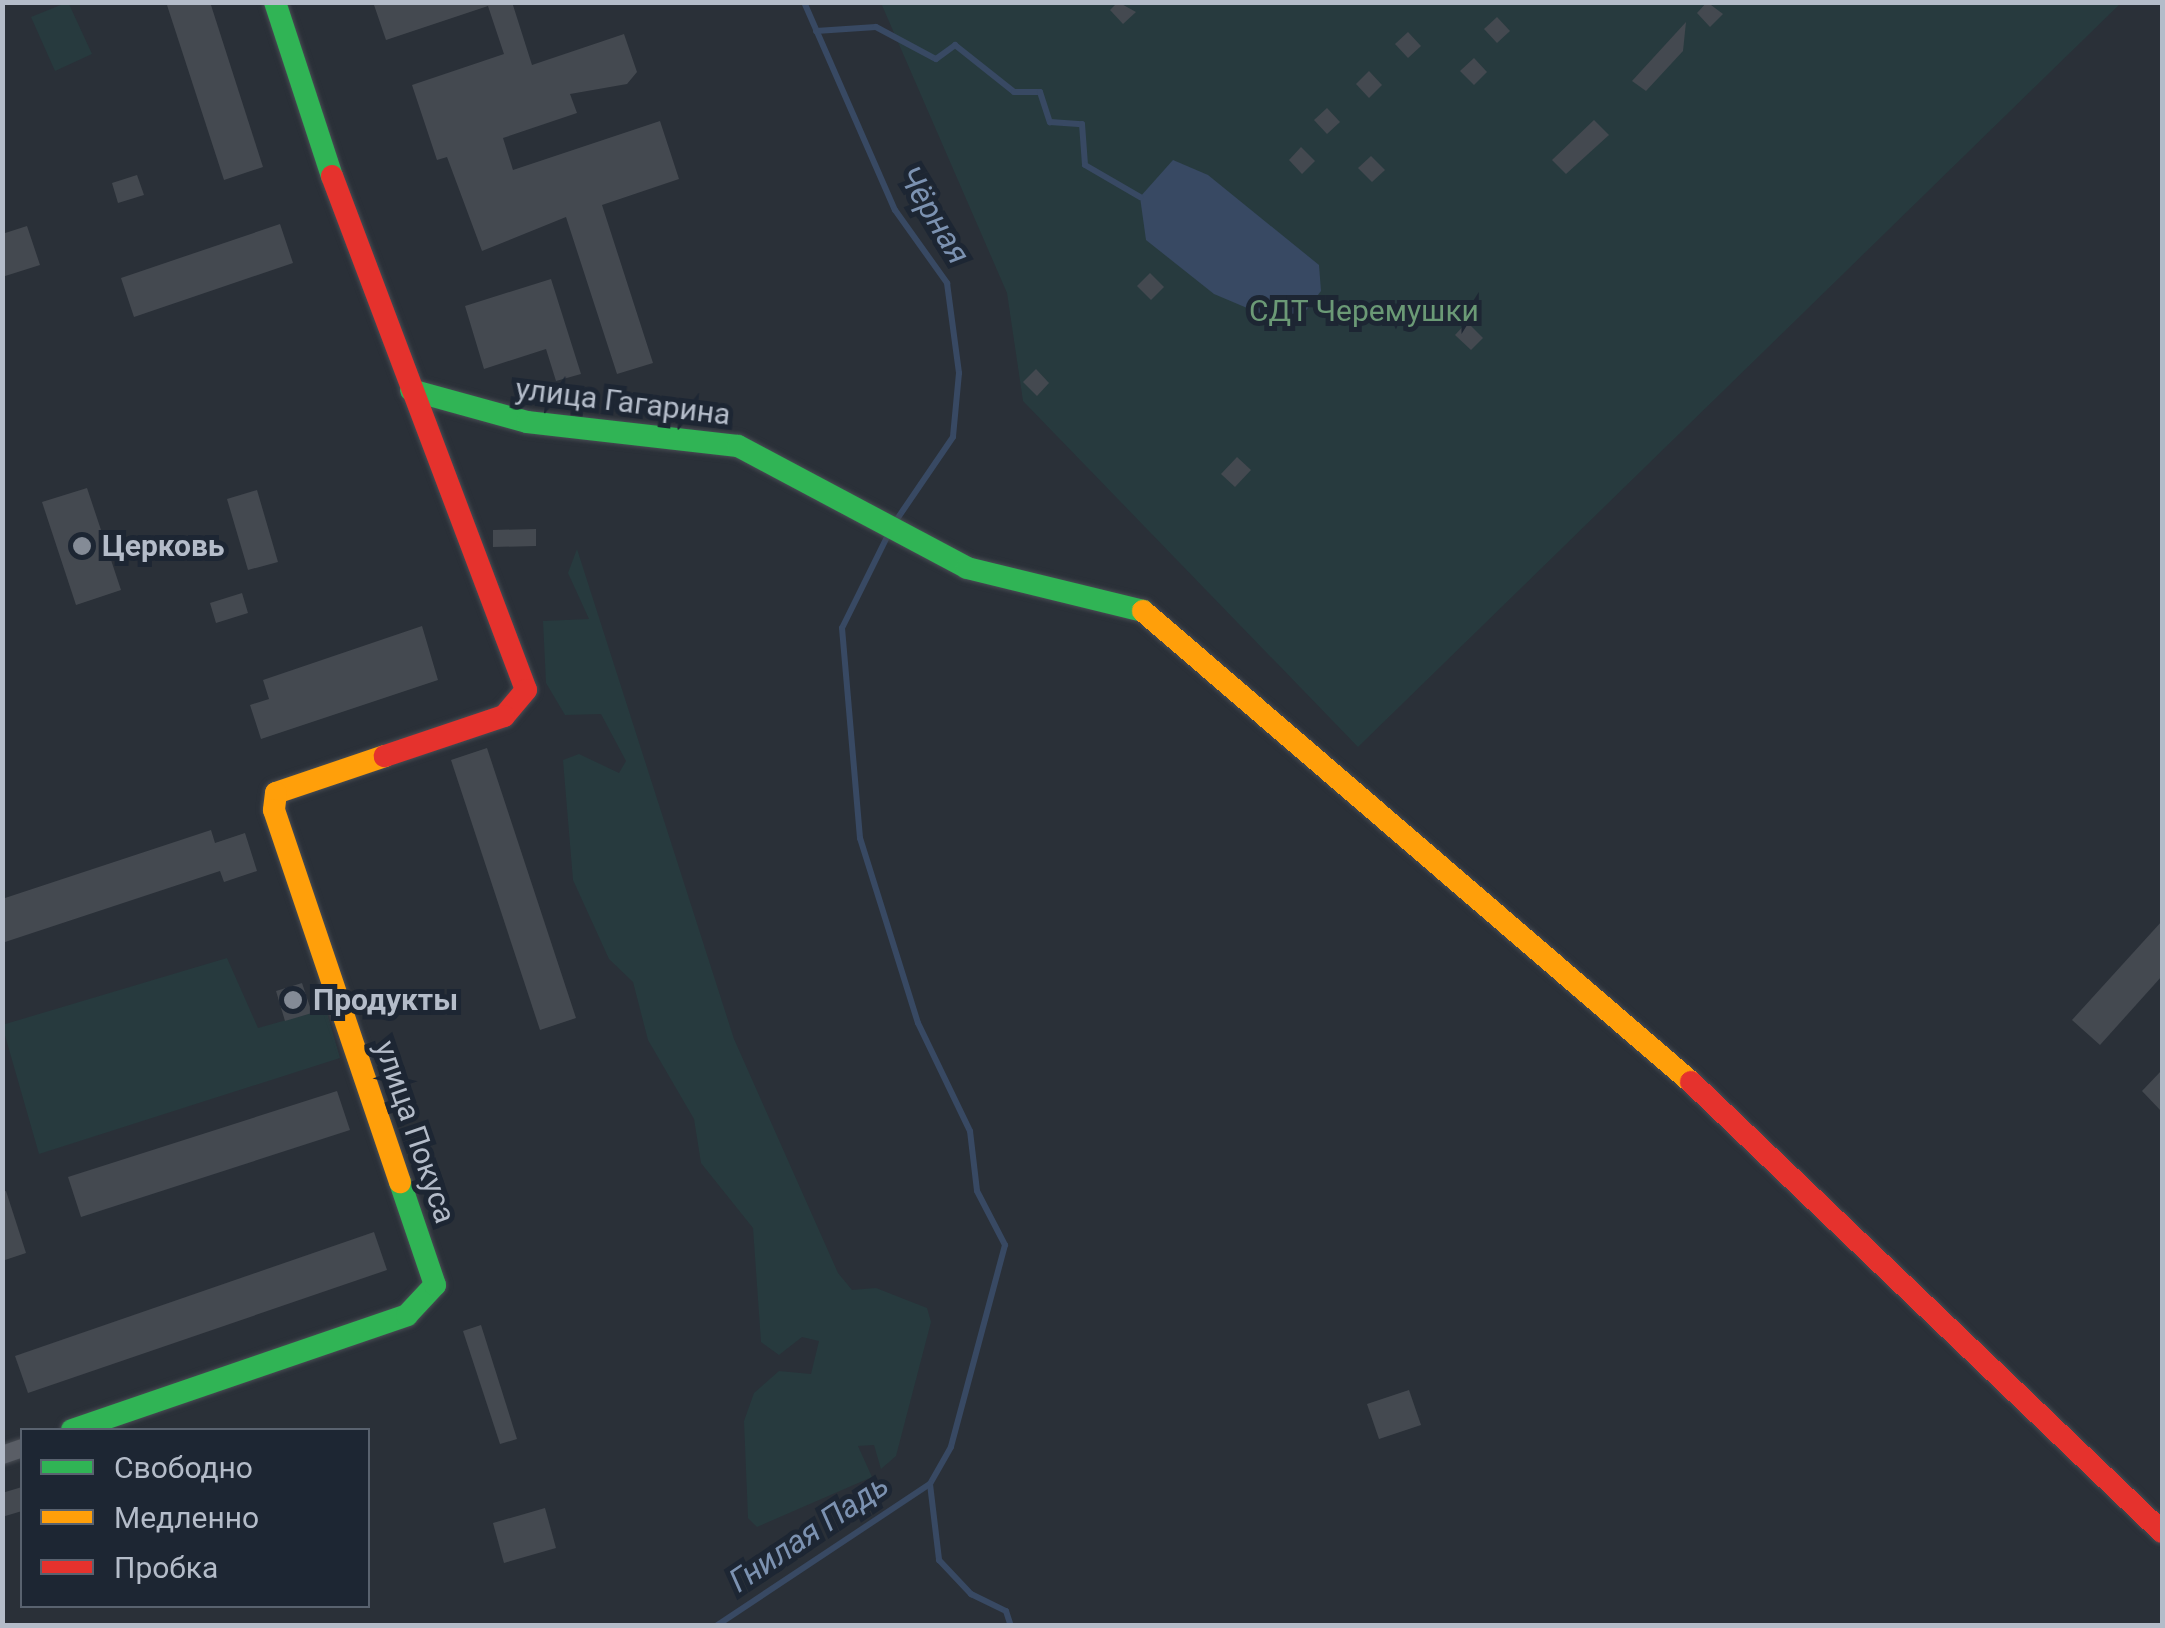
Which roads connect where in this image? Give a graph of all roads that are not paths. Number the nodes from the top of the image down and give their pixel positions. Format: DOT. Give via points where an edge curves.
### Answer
graph roads {
  1 [pos="275,2"];
  2 [pos="411,390"];
  3 [pos="78,1428"];
  4 [pos="2162,1532"];
  1 -- 2 [label="street"];
  2 -- 3 [label="street, улица Покуса" via="514,650 524,702 487,722 309,778 276,793 274,810 435,1285 407,1315"];
  2 -- 4 [label="street, улица Гагарина" via="527,422 738,446 915,546 1145,611 1613,1007"];
}
